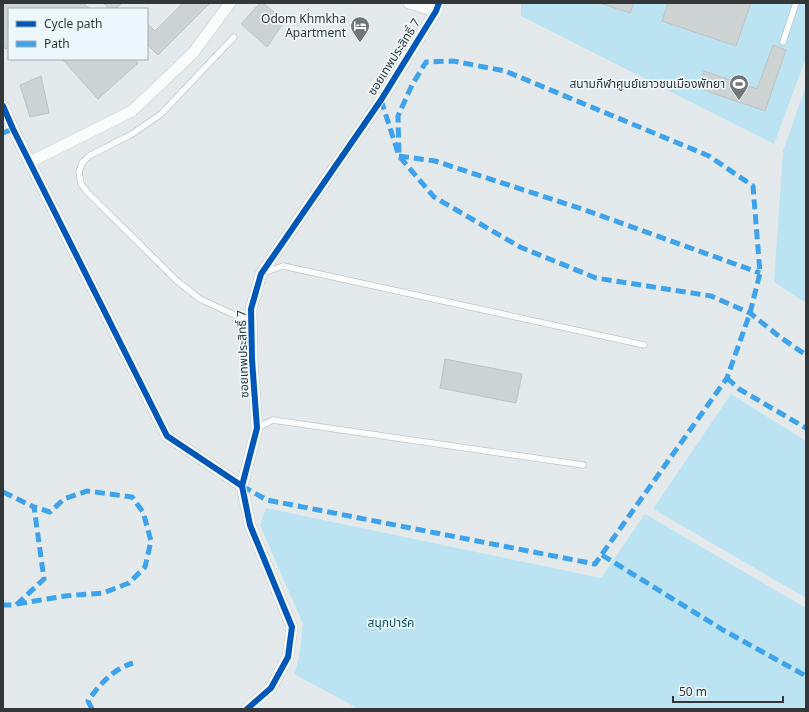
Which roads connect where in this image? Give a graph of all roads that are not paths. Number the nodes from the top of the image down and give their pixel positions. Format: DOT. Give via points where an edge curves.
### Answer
graph roads {
  1 [pos="230,3"];
  2 [pos="409,3"];
  3 [pos="796,3"];
  4 [pos="438,7"];
  5 [pos="234,37"];
  6 [pos="783,42"];
  7 [pos="3,106"];
  8 [pos="30,162"];
  9 [pos="261,274"];
  10 [pos="252,323"];
  11 [pos="644,344"];
  12 [pos="257,428"];
  13 [pos="583,465"];
  14 [pos="242,486"];
  15 [pos="247,709"];
  1 -- 8 [label="street" via="193,53 132,111"];
  2 -- 4 [label="street"];
  3 -- 6 [label="lane"];
  4 -- 9 [label="street, ซอยเทพประสิทธิ์ 7" via="381,100"];
  5 -- 10 [label="lane" via="161,114 132,134 89,156 82,162 79,172 81,184 88,193 176,280 200,299"];
  7 -- 8 [label="street"];
  8 -- 14 [label="street" via="168,436"];
  9 -- 10 [label="street, ซอยเทพประสิทธิ์ 7" via="251,309"];
  9 -- 11 [label="lane" via="283,266"];
  10 -- 12 [label="street, ซอยเทพประสิทธิ์ 7"];
  12 -- 13 [label="lane" via="273,420"];
  12 -- 14 [label="street, ซอยเทพประสิทธิ์ 7"];
  14 -- 15 [label="street, ซอยเทพประสิทธิ์ 7" via="250,525 292,627 288,656 271,688"];
}
